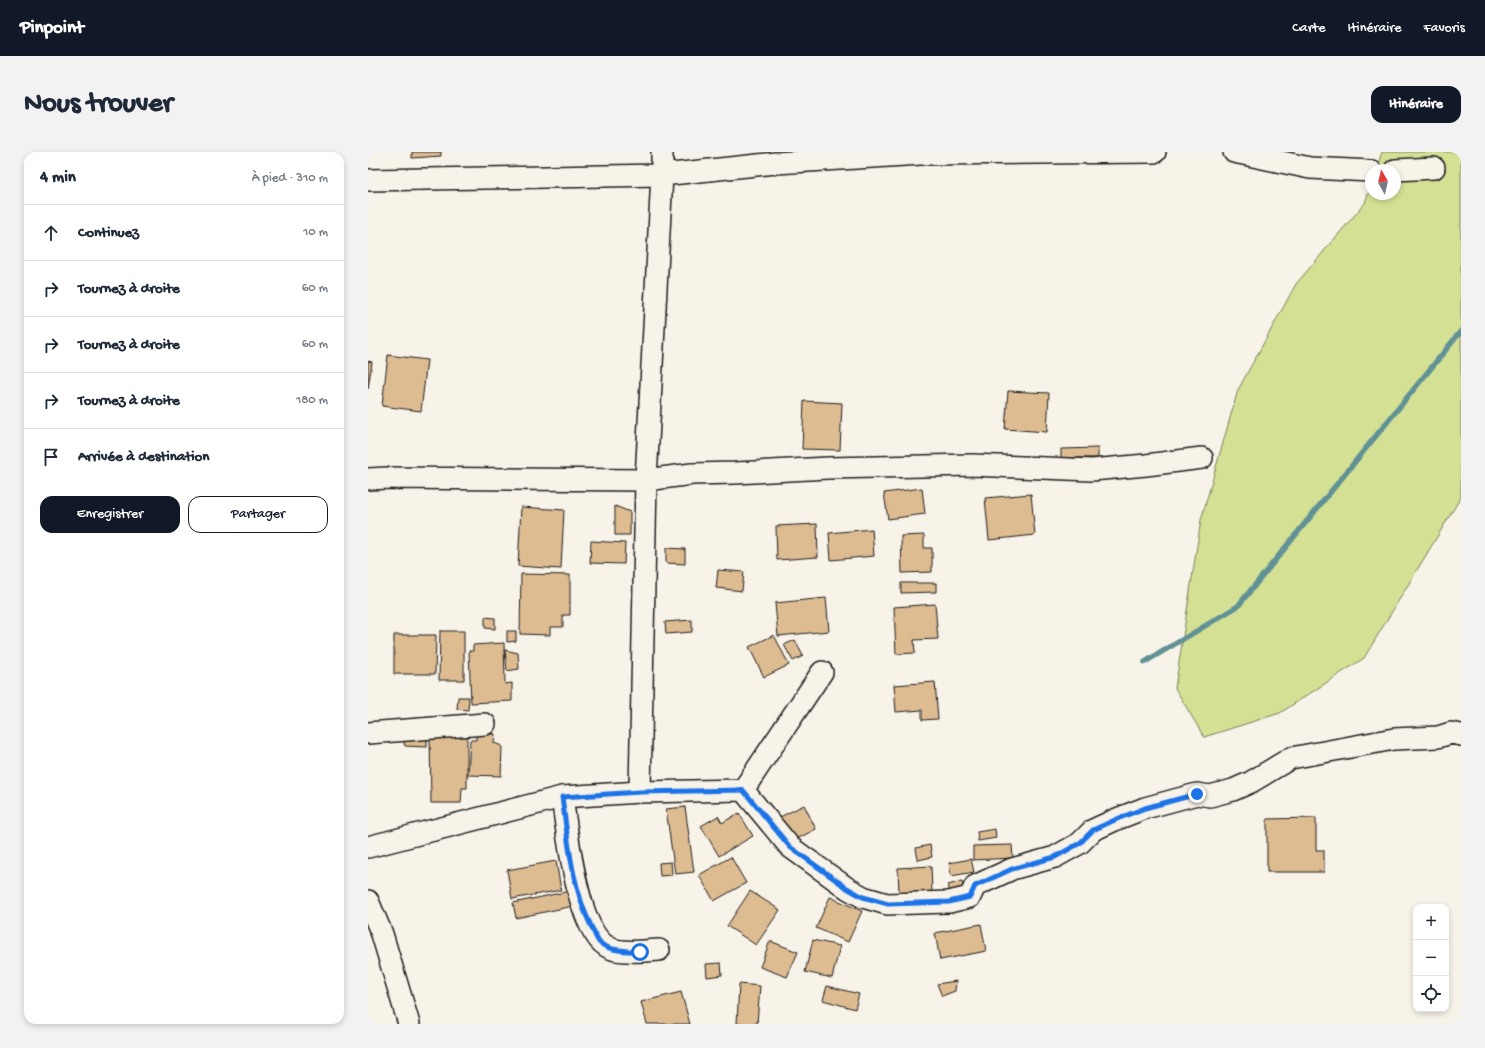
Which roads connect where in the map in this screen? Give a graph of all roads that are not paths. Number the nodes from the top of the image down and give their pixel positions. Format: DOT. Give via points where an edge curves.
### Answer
graph roads {
  1 [pos="662,152"];
  2 [pos="1155,152"];
  3 [pos="1237,152"];
  4 [pos="1434,168"];
  5 [pos="1401,170"];
  6 [pos="1365,171"];
  7 [pos="662,175"];
  8 [pos="368,180"];
  9 [pos="1202,458"];
  10 [pos="368,479"];
  11 [pos="646,480"];
  12 [pos="822,672"];
  13 [pos="485,724"];
  14 [pos="368,733"];
  15 [pos="1461,734"];
  16 [pos="743,790"];
  17 [pos="640,792"];
  18 [pos="562,797"];
  19 [pos="368,847"];
  20 [pos="368,901"];
  21 [pos="658,950"];
  22 [pos="409,1024"];
  1 -- 7 [label="street"];
  2 -- 7 [label="street" via="921,154 776,163"];
  3 -- 6 [label="street" via="1310,168"];
  4 -- 5 [label="street"];
  7 -- 8 [label="street"];
  7 -- 11 [label="street"];
  9 -- 11 [label="street" via="1092,470 972,465 828,468 692,474"];
  10 -- 11 [label="street"];
  11 -- 17 [label="street"];
  12 -- 16 [label="street"];
  13 -- 14 [label="street"];
  15 -- 16 [label="street" via="1394,739 1291,758 1233,790 1210,796 1197,794 1145,808 1117,819 1093,830 1080,843 1055,857 1012,869 975,886 970,897 949,902 888,904 863,897 790,847"];
  16 -- 17 [label="street"];
  17 -- 18 [label="street"];
  18 -- 19 [label="street"];
  18 -- 21 [label="street" via="580,900 599,942 610,949 640,952"];
  20 -- 22 [label="street" via="382,934"];
}
